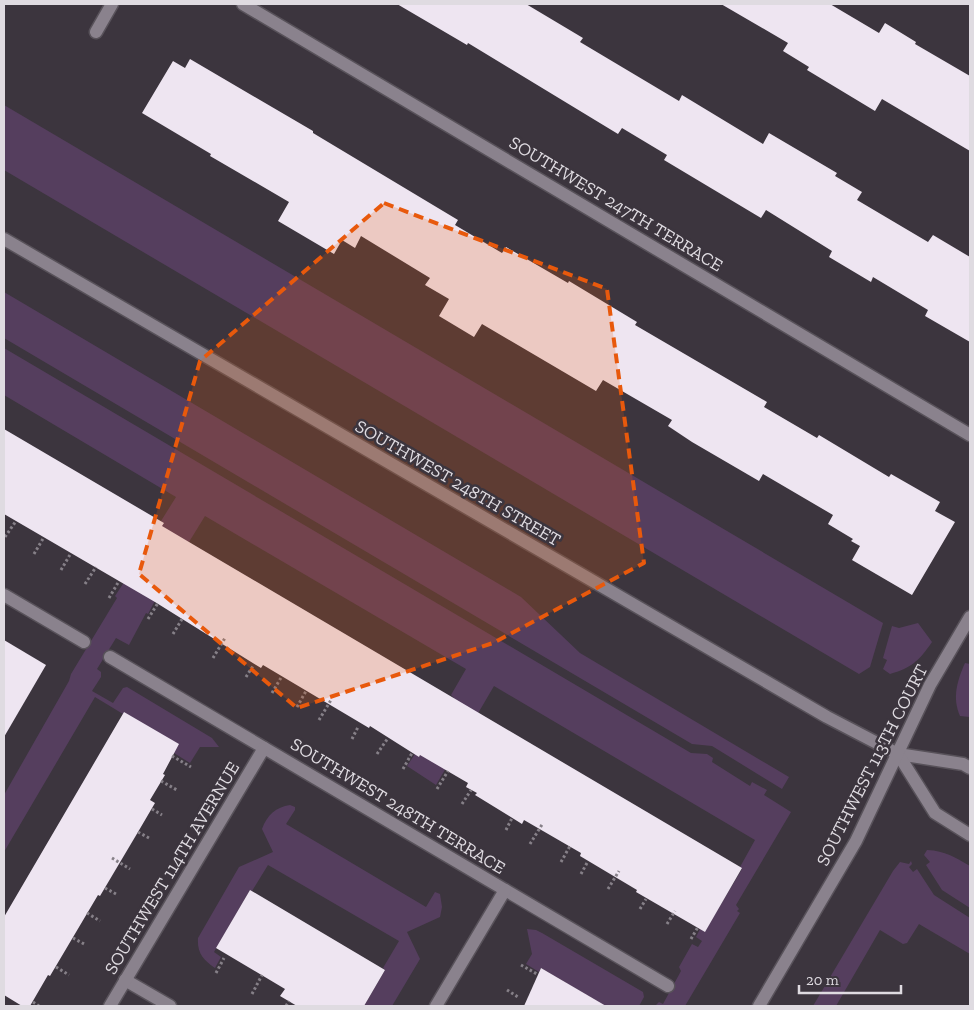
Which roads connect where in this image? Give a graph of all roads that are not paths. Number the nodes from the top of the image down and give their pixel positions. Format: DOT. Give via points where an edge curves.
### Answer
graph roads {
  1 [pos="112,4"];
  2 [pos="243,4"];
  3 [pos="96,32"];
  4 [pos="4,239"];
  5 [pos="970,435"];
  6 [pos="4,595"];
  7 [pos="970,617"];
  8 [pos="84,642"];
  9 [pos="110,657"];
  10 [pos="264,748"];
  11 [pos="898,754"];
  12 [pos="970,768"];
  13 [pos="970,835"];
  14 [pos="505,890"];
  15 [pos="125,980"];
  16 [pos="668,986"];
  17 [pos="110,1006"];
  18 [pos="170,1006"];
  19 [pos="436,1006"];
  20 [pos="759,1006"];
  1 -- 3 [label="street"];
  2 -- 5 [label="street, SOUTHWEST 247TH TERRACE"];
  4 -- 11 [label="street, SOUTHWEST 248TH STREET" via="819,712"];
  6 -- 8 [label="street"];
  7 -- 11 [label="street, SOUTHWEST 113TH COURT" via="930,685"];
  9 -- 10 [label="street, SOUTHWEST 248TH TERRACE"];
  10 -- 14 [label="street, SOUTHWEST 248TH TERRACE"];
  10 -- 15 [label="street, SOUTHWEST 114TH AVERNUE"];
  11 -- 12 [label="street, SOUTHWEST 248TH STREET" via="963,764"];
  11 -- 13 [label="street, SOUTHWEST 248TH STREET" via="935,813"];
  11 -- 20 [label="street, SOUTHWEST 113TH COURT" via="856,841"];
  14 -- 16 [label="street, SOUTHWEST 248TH TERRACE"];
  14 -- 19 [label="street"];
  15 -- 17 [label="street, SOUTHWEST 114TH AVERNUE"];
  15 -- 18 [label="street"];
}
